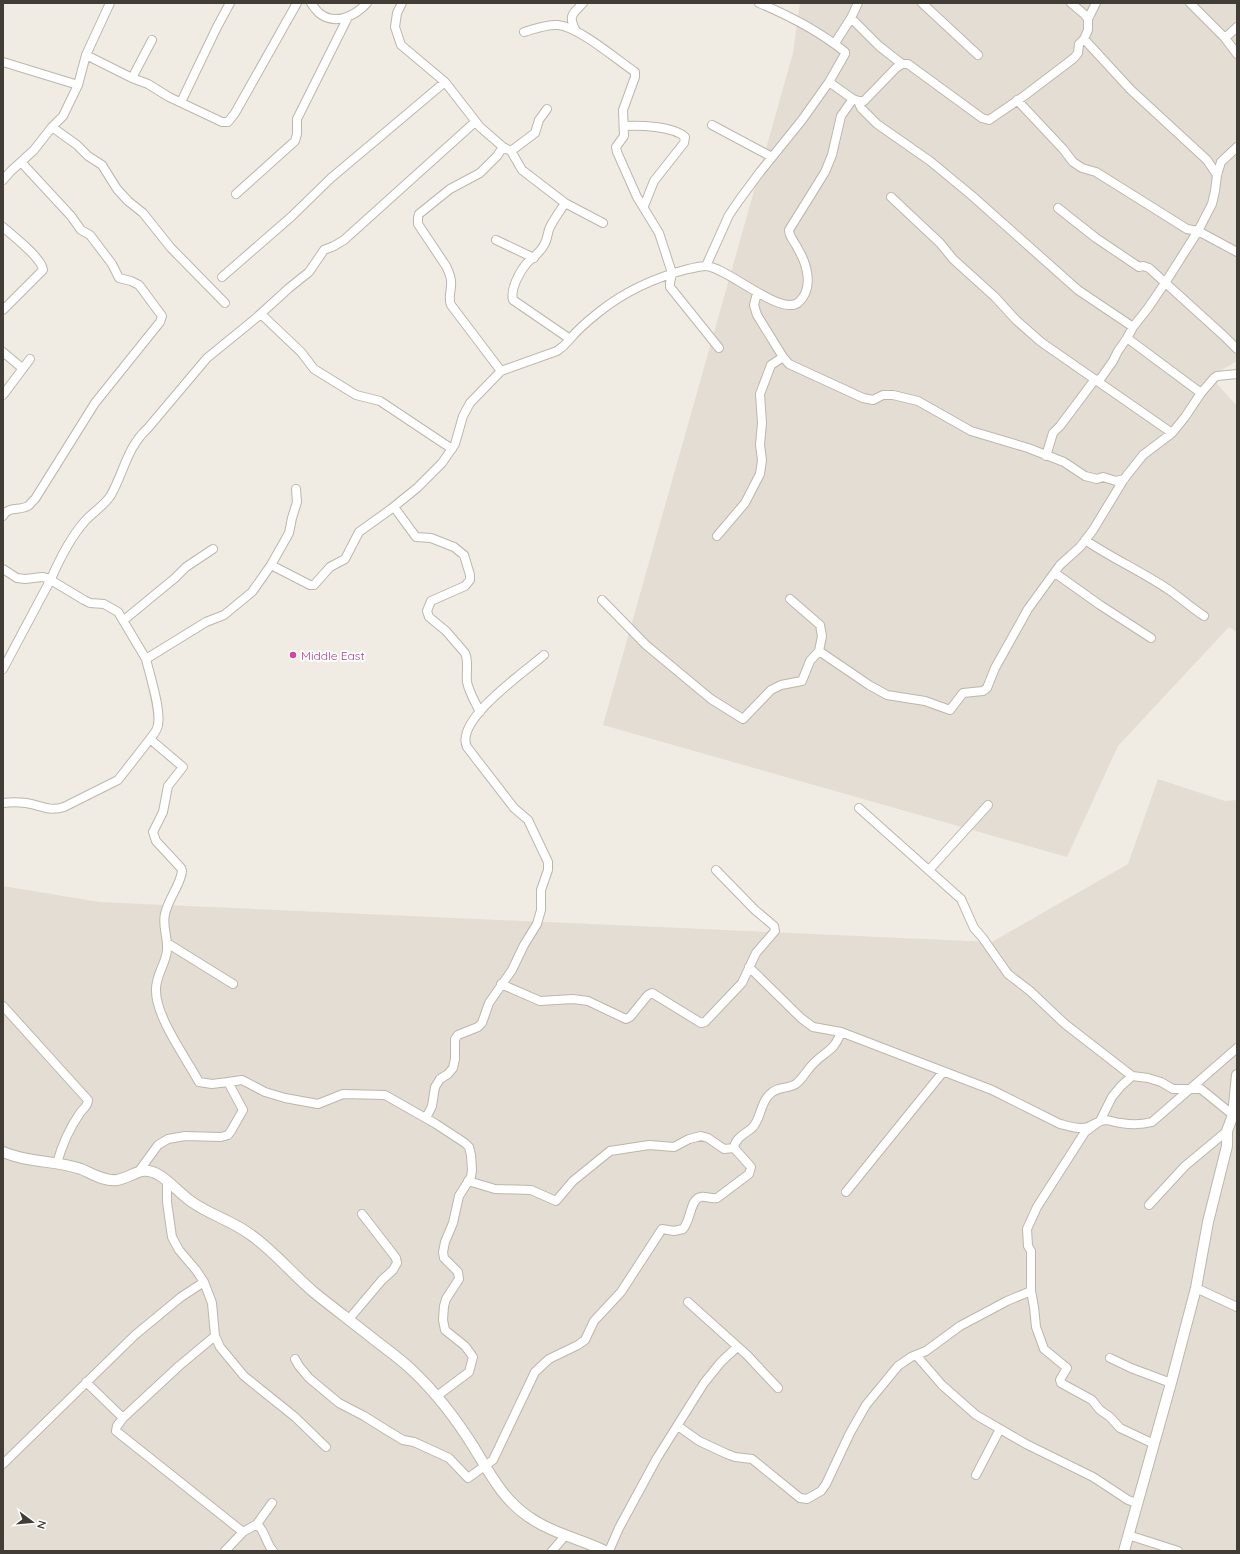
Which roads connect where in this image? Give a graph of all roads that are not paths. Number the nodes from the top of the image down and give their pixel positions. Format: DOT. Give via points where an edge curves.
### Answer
graph roads {
  1 [pos="110,3"];
  2 [pos="230,3"];
  3 [pos="297,3"];
  4 [pos="311,3"];
  5 [pos="368,3"];
  6 [pos="583,3"];
  7 [pos="759,3"];
  8 [pos="858,3"];
  9 [pos="922,3"];
  10 [pos="1071,3"];
  11 [pos="1096,3"];
  12 [pos="1190,3"];
  13 [pos="400,4"];
  14 [pos="348,17"];
  15 [pos="850,18"];
  16 [pos="1088,19"];
  17 [pos="1237,27"];
  18 [pos="575,29"];
  19 [pos="524,32"];
  20 [pos="1225,38"];
  21 [pos="152,40"];
  22 [pos="1084,40"];
  23 [pos="834,43"];
  24 [pos="1237,54"];
  25 [pos="86,55"];
  26 [pos="978,55"];
  27 [pos="3,62"];
  28 [pos="902,64"];
  29 [pos="132,78"];
  30 [pos="445,82"];
  31 [pos="829,82"];
  32 [pos="78,85"];
  33 [pos="856,100"];
  34 [pos="1017,100"];
  35 [pos="181,102"];
  36 [pos="547,109"];
  37 [pos="475,122"];
  38 [pos="712,125"];
  39 [pos="624,126"];
  40 [pos="52,127"];
  41 [pos="503,147"];
  42 [pos="1237,147"];
  43 [pos="511,151"];
  44 [pos="772,157"];
  45 [pos="21,162"];
  46 [pos="1217,175"];
  47 [pos="3,180"];
  48 [pos="236,194"];
  49 [pos="891,197"];
  50 [pos="565,203"];
  51 [pos="644,206"];
  52 [pos="1058,208"];
  53 [pos="603,223"];
  54 [pos="3,227"];
  55 [pos="1198,231"];
  56 [pos="496,240"];
  57 [pos="1237,252"];
  58 [pos="534,258"];
  59 [pos="706,266"];
  60 [pos="672,273"];
  61 [pos="222,277"];
  62 [pos="1165,283"];
  63 [pos="757,293"];
  64 [pos="225,303"];
  65 [pos="3,310"];
  66 [pos="261,314"];
  67 [pos="1133,327"];
  68 [pos="1127,338"];
  69 [pos="570,339"];
  70 [pos="719,348"];
  71 [pos="1237,349"];
  72 [pos="3,352"];
  73 [pos="783,357"];
  74 [pos="30,359"];
  75 [pos="22,368"];
  76 [pos="501,371"];
  77 [pos="1237,374"];
  78 [pos="1097,381"];
  79 [pos="1201,393"];
  80 [pos="3,395"];
  81 [pos="1172,433"];
  82 [pos="452,449"];
  83 [pos="1046,456"];
  84 [pos="1124,479"];
  85 [pos="296,489"];
  86 [pos="394,507"];
  87 [pos="3,516"];
  88 [pos="717,536"];
  89 [pos="1085,540"];
  90 [pos="213,549"];
  91 [pos="271,565"];
  92 [pos="3,569"];
  93 [pos="1055,573"];
  94 [pos="51,579"];
  95 [pos="790,599"];
  96 [pos="602,600"];
  97 [pos="1204,616"];
  98 [pos="124,620"];
  99 [pos="1151,638"];
  100 [pos="818,651"];
  101 [pos="544,656"];
  102 [pos="146,659"];
  103 [pos="3,669"];
  104 [pos="480,712"];
  105 [pos="150,739"];
  106 [pos="3,803"];
  107 [pos="988,805"];
  108 [pos="859,808"];
  109 [pos="716,870"];
  110 [pos="929,870"];
  111 [pos="167,943"];
  112 [pos="749,967"];
  113 [pos="232,984"];
  114 [pos="501,984"];
  115 [pos="3,1006"];
  116 [pos="841,1032"];
  117 [pos="1237,1048"];
  118 [pos="943,1072"];
  119 [pos="1237,1075"];
  120 [pos="1132,1076"];
  121 [pos="228,1082"];
  122 [pos="1189,1090"];
  123 [pos="1233,1115"];
  124 [pos="426,1118"];
  125 [pos="1100,1121"];
  126 [pos="1226,1131"];
  127 [pos="734,1148"];
  128 [pos="3,1152"];
  129 [pos="56,1163"];
  130 [pos="139,1171"];
  131 [pos="167,1181"];
  132 [pos="468,1181"];
  133 [pos="846,1192"];
  134 [pos="1150,1205"];
  135 [pos="362,1214"];
  136 [pos="204,1282"];
  137 [pos="1196,1288"];
  138 [pos="1031,1291"];
  139 [pos="688,1302"];
  140 [pos="1237,1307"];
  141 [pos="349,1319"];
  142 [pos="215,1336"];
  143 [pos="737,1347"];
  144 [pos="916,1355"];
  145 [pos="1110,1358"];
  146 [pos="295,1359"];
  147 [pos="86,1382"];
  148 [pos="1171,1383"];
  149 [pos="778,1388"];
  150 [pos="437,1396"];
  151 [pos="123,1418"];
  152 [pos="678,1426"];
  153 [pos="1000,1429"];
  154 [pos="1154,1444"];
  155 [pos="326,1448"];
  156 [pos="3,1464"];
  157 [pos="485,1467"];
  158 [pos="976,1475"];
  159 [pos="272,1503"];
  160 [pos="1137,1504"];
  161 [pos="257,1524"];
  162 [pos="243,1532"];
  163 [pos="1128,1535"];
  164 [pos="565,1536"];
  165 [pos="225,1551"];
  166 [pos="273,1551"];
  167 [pos="552,1551"];
  168 [pos="605,1551"];
  169 [pos="609,1551"];
  170 [pos="1124,1551"];
  171 [pos="1178,1551"];
  1 -- 25 [label="street"];
  2 -- 35 [label="street"];
  3 -- 35 [label="street" via="236,113 228,122 222,122"];
  4 -- 14 [label="street" via="320,14 328,18 337,20"];
  5 -- 14 [label="street"];
  6 -- 18 [label="street" via="571,18"];
  7 -- 23 [label="street" via="801,23"];
  8 -- 15 [label="street"];
  9 -- 26 [label="street"];
  10 -- 16 [label="street"];
  11 -- 16 [label="street"];
  12 -- 20 [label="street"];
  13 -- 30 [label="street" via="396,27 401,45"];
  14 -- 48 [label="street" via="297,119 295,141"];
  15 -- 23 [label="street"];
  15 -- 28 [label="street"];
  16 -- 22 [label="street" via="1088,30"];
  17 -- 20 [label="street"];
  18 -- 19 [label="street" via="547,25"];
  18 -- 39 [label="street" via="635,72 623,110"];
  20 -- 24 [label="street"];
  21 -- 29 [label="street"];
  22 -- 34 [label="street" via="1079,44 1078,53 1074,58"];
  22 -- 46 [label="street" via="1131,90 1207,160"];
  23 -- 31 [label="street" via="845,54"];
  25 -- 29 [label="street"];
  25 -- 32 [label="street"];
  27 -- 32 [label="street"];
  28 -- 33 [label="street" via="867,100"];
  28 -- 34 [label="street" via="911,65 985,120 991,119"];
  29 -- 35 [label="street"];
  30 -- 37 [label="street"];
  30 -- 61 [label="street" via="331,178"];
  31 -- 33 [label="street"];
  31 -- 44 [label="street"];
  32 -- 40 [label="street" via="63,116"];
  33 -- 63 [label="street" via="841,116 827,168 790,230 790,237 802,256 807,271 808,279 800,302 791,306"];
  33 -- 67 [label="street" via="860,108 877,124 930,161 970,194 1078,290"];
  34 -- 55 [label="street" via="1073,162 1096,172 1188,229"];
  36 -- 43 [label="street" via="539,120 535,133"];
  37 -- 41 [label="street"];
  37 -- 66 [label="street" via="344,240 324,250 309,272"];
  38 -- 44 [label="street"];
  39 -- 51 [label="street" via="624,136 616,148 631,184"];
  39 -- 51 [label="street" via="654,127 680,133 685,137 684,143 654,181"];
  40 -- 45 [label="street"];
  40 -- 64 [label="street" via="102,165 117,189 143,213 171,248"];
  41 -- 43 [label="street"];
  41 -- 76 [label="street" via="484,169 450,189 419,214 418,218 418,224 449,273 452,283 450,305"];
  42 -- 46 [label="street" via="1221,162"];
  43 -- 50 [label="street" via="522,170"];
  44 -- 59 [label="street" via="729,215"];
  45 -- 47 [label="street"];
  45 -- 87 [label="street" via="81,230 90,235 112,264 119,278 139,285 162,316 160,322 95,403 35,499 29,506 13,509"];
  46 -- 55 [label="street" via="1212,204"];
  49 -- 78 [label="street" via="1016,320 1041,342"];
  50 -- 53 [label="street"];
  50 -- 58 [label="street" via="549,228 544,246"];
  51 -- 60 [label="street" via="659,233"];
  52 -- 62 [label="street" via="1139,267 1149,268"];
  54 -- 65 [label="street" via="42,264 43,270"];
  55 -- 57 [label="street"];
  55 -- 62 [label="street"];
  56 -- 58 [label="street"];
  58 -- 69 [label="street" via="523,269 513,290 513,300"];
  59 -- 60 [label="street"];
  59 -- 63 [label="street" via="727,274"];
  60 -- 69 [label="street" via="617,299"];
  60 -- 70 [label="street" via="670,287"];
  62 -- 67 [label="street"];
  62 -- 71 [label="street"];
  63 -- 73 [label="street" via="754,308"];
  66 -- 82 [label="street" via="301,352 314,369 356,395 380,401"];
  66 -- 94 [label="street" via="207,358 139,436 110,496 75,534"];
  67 -- 68 [label="street"];
  68 -- 78 [label="street" via="1114,361"];
  68 -- 79 [label="street"];
  69 -- 76 [label="street" via="557,351"];
  72 -- 75 [label="street"];
  73 -- 83 [label="street" via="793,367 863,398 873,400 893,395 918,401 978,434"];
  73 -- 88 [label="street" via="771,365 760,394 760,474 745,504"];
  74 -- 75 [label="street"];
  75 -- 80 [label="street"];
  76 -- 82 [label="street" via="470,403"];
  77 -- 79 [label="street" via="1218,376"];
  78 -- 81 [label="street"];
  78 -- 83 [label="street" via="1093,382 1053,433"];
  79 -- 81 [label="street"];
  81 -- 84 [label="street" via="1143,455"];
  82 -- 86 [label="street" via="429,476"];
  83 -- 84 [label="street" via="1064,462 1085,476 1116,481"];
  84 -- 89 [label="street"];
  85 -- 91 [label="street" via="297,502 289,533"];
  86 -- 91 [label="street" via="359,532 345,560 330,566 314,584 310,585"];
  86 -- 104 [label="street" via="414,536 431,538 465,556 470,575 468,582 462,588 431,601 427,614 466,653 469,688"];
  89 -- 93 [label="street"];
  89 -- 97 [label="street" via="1173,592"];
  90 -- 98 [label="street" via="186,567"];
  91 -- 102 [label="street" via="252,592 232,609"];
  92 -- 94 [label="street" via="17,578"];
  93 -- 99 [label="street"];
  93 -- 100 [label="street" via="1028,609 995,668 987,688 984,691 963,693 950,710 925,701 887,695"];
  94 -- 98 [label="street" via="84,600 113,608"];
  94 -- 103 [label="street"];
  95 -- 100 [label="street" via="820,625 822,636"];
  96 -- 100 [label="street" via="646,645 711,699 743,719 771,690 802,681 810,661"];
  98 -- 102 [label="street"];
  101 -- 104 [label="street" via="496,693"];
  102 -- 105 [label="street" via="159,719 156,731"];
  104 -- 114 [label="street" via="466,736 466,745 511,805 528,820 548,865 541,890 539,919 516,964"];
  105 -- 106 [label="street" via="118,780 64,807 56,810 25,802"];
  105 -- 111 [label="street" via="183,765 168,786 163,812 153,832 156,841 182,868 164,921"];
  107 -- 110 [label="street"];
  108 -- 110 [label="street"];
  109 -- 112 [label="street" via="774,926 772,934 760,947"];
  110 -- 120 [label="street" via="961,899 974,928 1008,974 1065,1024"];
  111 -- 113 [label="street"];
  111 -- 121 [label="street" via="166,960 160,972 156,991 163,1018 199,1082"];
  112 -- 114 [label="street" via="742,983 703,1023 652,993 627,1020 588,1001 540,1001"];
  112 -- 116 [label="street" via="808,1024"];
  114 -- 124 [label="street" via="489,1003 482,1023 455,1039 453,1068 435,1088 432,1106"];
  115 -- 129 [label="street" via="88,1100 64,1141"];
  116 -- 118 [label="street"];
  116 -- 127 [label="street" via="830,1051 813,1063 797,1083 776,1089 770,1094 762,1105 756,1123 737,1141"];
  117 -- 122 [label="street"];
  118 -- 125 [label="street" via="992,1090 1065,1125 1078,1128"];
  118 -- 133 [label="street"];
  119 -- 123 [label="street"];
  120 -- 122 [label="street" via="1161,1082 1173,1089"];
  120 -- 125 [label="street" via="1112,1097"];
  121 -- 124 [label="street" via="242,1080 284,1098 318,1104 340,1094 379,1094 388,1096"];
  121 -- 130 [label="street" via="243,1110 231,1131 221,1137 185,1136 168,1139 158,1145"];
  122 -- 123 [label="street" via="1201,1089"];
  122 -- 125 [label="street" via="1152,1122 1140,1125"];
  123 -- 126 [label="street"];
  124 -- 132 [label="street" via="469,1147 472,1170"];
  125 -- 138 [label="street" via="1085,1132 1037,1207 1026,1229 1031,1251"];
  126 -- 134 [label="street" via="1185,1166"];
  126 -- 137 [label="street" via="1227,1146 1208,1222"];
  127 -- 132 [label="street" via="724,1149 701,1136 674,1147 649,1145 610,1151 574,1181 556,1201 531,1190 495,1189"];
  127 -- 157 [label="street" via="751,1167 749,1174 717,1198 703,1196 697,1199 683,1229 662,1229 621,1292 594,1321 585,1340 548,1359 535,1372 496,1455"];
  128 -- 129 [label="street" via="23,1159"];
  129 -- 130 [label="street" via="113,1180"];
  130 -- 131 [label="street" via="153,1172"];
  131 -- 136 [label="street" via="172,1237"];
  131 -- 141 [label="street" via="193,1203 250,1234 314,1292"];
  132 -- 150 [label="street" via="459,1196 444,1247 444,1258 458,1272 460,1279 446,1299 443,1320 445,1330 465,1346 472,1356 469,1372"];
  135 -- 141 [label="street" via="396,1258 397,1264"];
  136 -- 142 [label="street" via="212,1303"];
  136 -- 147 [label="street" via="158,1315"];
  137 -- 140 [label="street"];
  137 -- 148 [label="street"];
  138 -- 144 [label="street" via="966,1323 926,1351"];
  138 -- 154 [label="street" via="1036,1327 1044,1348 1067,1368 1060,1380 1061,1383 1092,1400 1120,1428"];
  139 -- 143 [label="street"];
  141 -- 150 [label="street" via="413,1371"];
  142 -- 151 [label="street"];
  142 -- 155 [label="street" via="220,1347 244,1376 296,1417"];
  143 -- 149 [label="street"];
  143 -- 152 [label="street" via="712,1373"];
  144 -- 152 [label="street" via="898,1366 870,1399 850,1432 826,1484 821,1491 808,1499 800,1498 752,1459 727,1454 699,1441"];
  144 -- 153 [label="street" via="957,1399 976,1415"];
  145 -- 148 [label="street"];
  146 -- 157 [label="street" via="309,1378 339,1403 403,1440 414,1442 451,1459 468,1478"];
  147 -- 151 [label="street"];
  147 -- 156 [label="street"];
  148 -- 154 [label="street"];
  150 -- 157 [label="street"];
  151 -- 162 [label="street" via="117,1426 117,1433"];
  152 -- 169 [label="street" via="654,1464"];
  153 -- 158 [label="street"];
  153 -- 160 [label="street" via="1093,1477"];
  154 -- 160 [label="street"];
  157 -- 164 [label="street" via="501,1491 523,1512"];
  159 -- 161 [label="street"];
  160 -- 163 [label="street"];
  161 -- 162 [label="street"];
  161 -- 166 [label="street" via="264,1531 267,1543"];
  162 -- 165 [label="street"];
  163 -- 170 [label="street"];
  163 -- 171 [label="street"];
  164 -- 167 [label="street"];
  164 -- 168 [label="street"];
}
